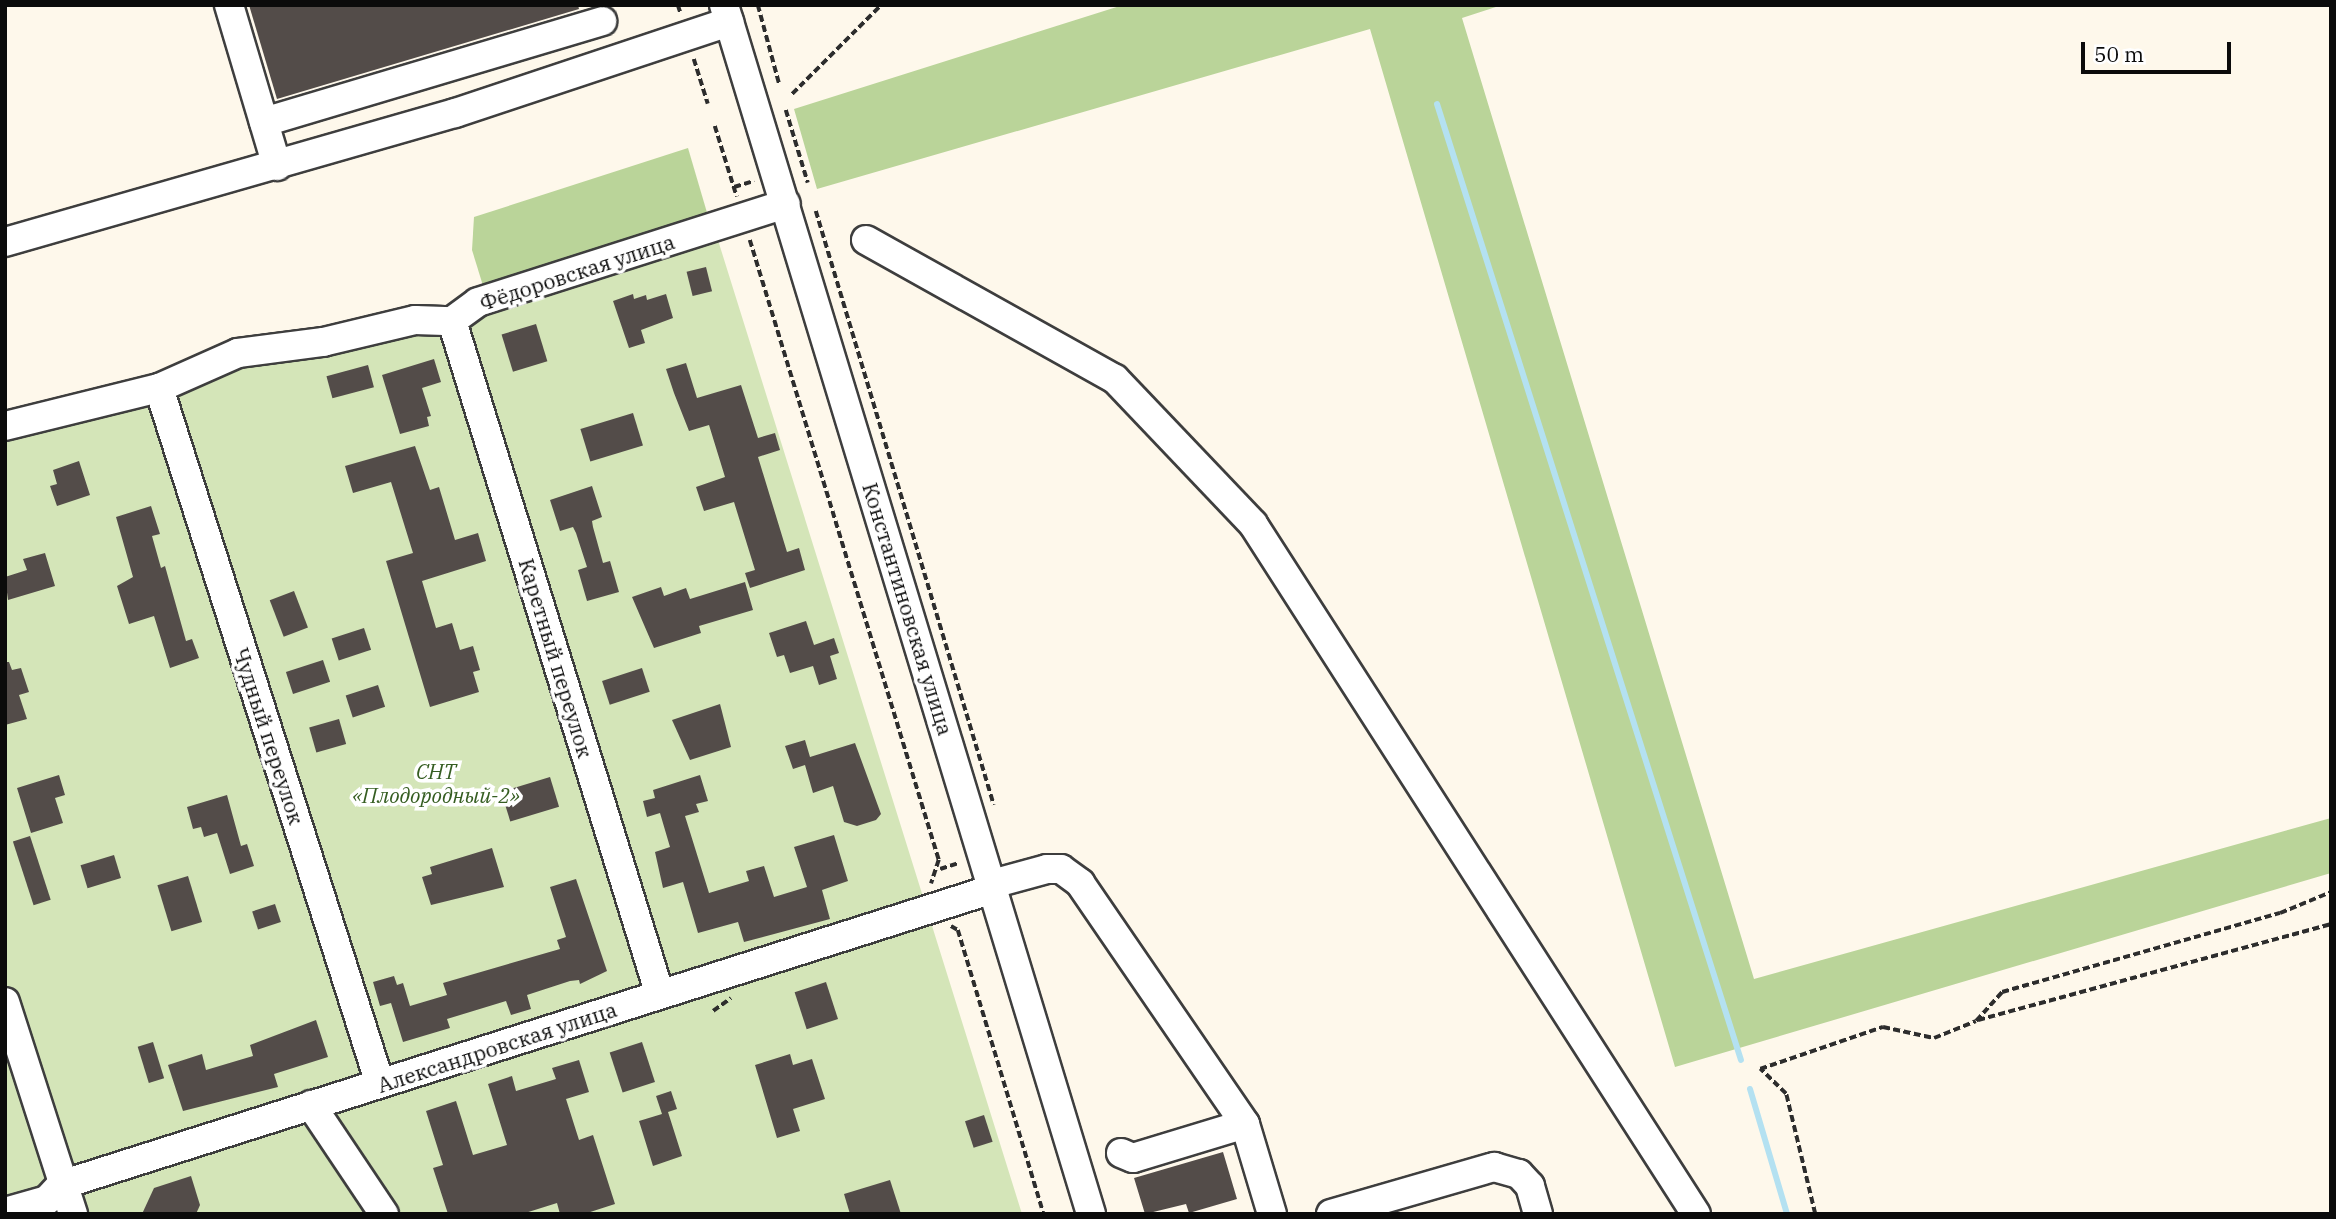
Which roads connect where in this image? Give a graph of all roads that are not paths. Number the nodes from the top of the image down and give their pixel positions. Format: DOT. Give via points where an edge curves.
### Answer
graph roads {
  1 [pos="229,5"];
  2 [pos="726,14"];
  3 [pos="602,21"];
  4 [pos="442,69"];
  5 [pos="455,113"];
  6 [pos="264,122"];
  7 [pos="277,166"];
  8 [pos="786,204"];
  9 [pos="866,240"];
  10 [pos="5,242"];
  11 [pos="452,321"];
  12 [pos="159,388"];
  13 [pos="5,426"];
  14 [pos="993,887"];
  15 [pos="660,995"];
  16 [pos="5,1002"];
  17 [pos="380,1084"];
  18 [pos="311,1105"];
  19 [pos="1245,1124"];
  20 [pos="1121,1153"];
  21 [pos="1516,1172"];
  22 [pos="61,1185"];
  23 [pos="5,1212"];
  24 [pos="1088,1213"];
  25 [pos="73,1214"];
  26 [pos="384,1214"];
  27 [pos="1272,1214"];
  28 [pos="1331,1214"];
  29 [pos="1518,1214"];
  30 [pos="1538,1214"];
  31 [pos="1696,1214"];
  1 -- 6 [label="street"];
  2 -- 5 [label="street"];
  2 -- 8 [label="street, Константиновская улица"];
  3 -- 4 [label="street"];
  4 -- 5 [label="street"];
  4 -- 6 [label="street"];
  5 -- 7 [label="street"];
  6 -- 7 [label="street"];
  7 -- 10 [label="street"];
  8 -- 11 [label="street, Фёдоровская улица" via="478,302"];
  8 -- 14 [label="street, Константиновская улица"];
  9 -- 31 [label="street" via="1115,379 1253,524"];
  11 -- 12 [label="street" via="415,320 323,342 238,353"];
  11 -- 15 [label="street, Каретный переулок"];
  12 -- 13 [label="street"];
  12 -- 17 [label="street, Чудный переулок"];
  14 -- 15 [label="street, Александровская улица"];
  14 -- 19 [label="street, Александровская улица" via="1048,869 1071,875"];
  14 -- 24 [label="street, Константиновская улица"];
  15 -- 17 [label="street, Александровская улица"];
  16 -- 22 [label="street"];
  17 -- 18 [label="street, Александровская улица"];
  18 -- 22 [label="street, Александровская улица"];
  18 -- 26 [label="street"];
  19 -- 20 [label="street" via="1133,1158"];
  19 -- 27 [label="street, Александровская улица"];
  21 -- 28 [label="street" via="1494,1167"];
  21 -- 29 [label="street"];
  21 -- 30 [label="street" via="1530,1186"];
  22 -- 23 [label="street, Александровская улица" via="47,1200"];
  22 -- 25 [label="street"];
}
